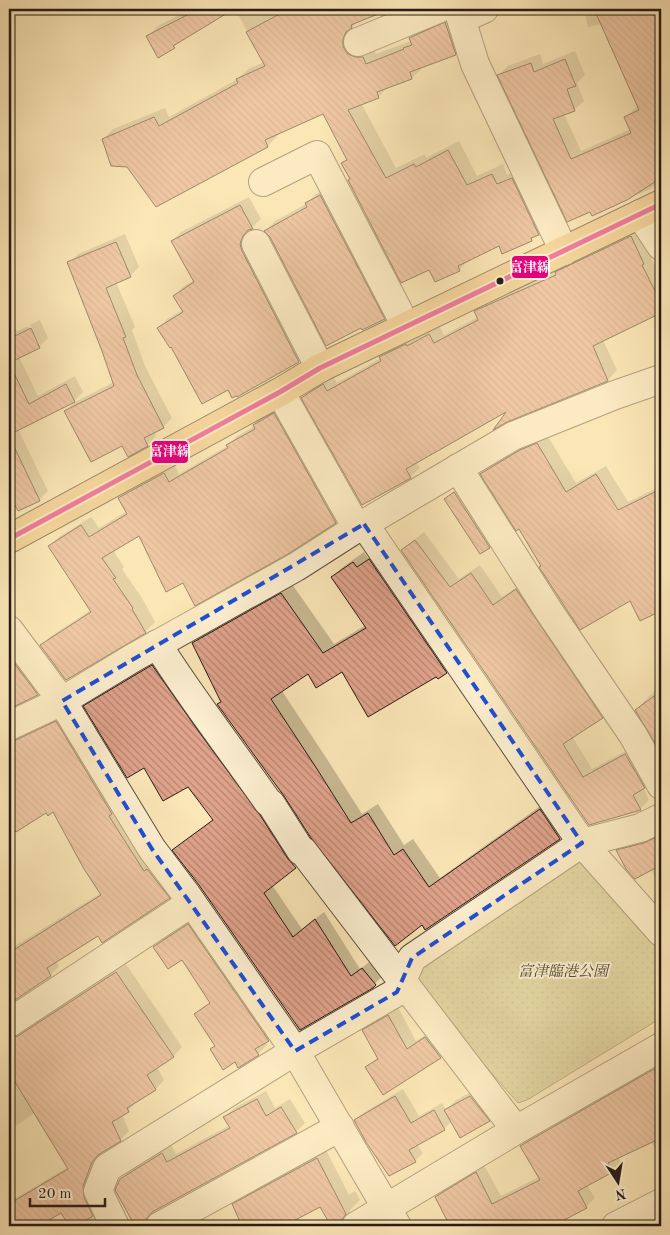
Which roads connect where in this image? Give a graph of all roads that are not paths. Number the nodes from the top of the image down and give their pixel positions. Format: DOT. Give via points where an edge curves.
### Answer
graph roads {
  1 [pos="460,11"];
  2 [pos="358,42"];
  3 [pos="263,182"];
  4 [pos="651,209"];
  5 [pos="256,244"];
  6 [pos="661,246"];
  7 [pos="564,251"];
  8 [pos="406,326"];
  9 [pos="320,368"];
  10 [pos="661,379"];
  11 [pos="280,392"];
  12 [pos="458,468"];
  13 [pos="360,526"];
  14 [pos="9,538"];
  15 [pos="9,630"];
  16 [pos="157,644"];
  17 [pos="62,701"];
  18 [pos="9,726"];
  19 [pos="661,785"];
  20 [pos="661,818"];
  21 [pos="582,844"];
  22 [pos="191,903"];
  23 [pos="660,927"];
  24 [pos="402,981"];
  25 [pos="9,1023"];
  26 [pos="661,1047"];
  27 [pos="295,1052"];
  28 [pos="340,1127"];
  29 [pos="516,1130"];
  30 [pos="661,1203"];
  31 [pos="392,1217"];
  32 [pos="115,1226"];
  33 [pos="160,1226"];
  34 [pos="356,1226"];
  35 [pos="616,1226"];
  1 -- 2 [label="street"];
  1 -- 7 [label="street" via="475,64"];
  3 -- 8 [label="street" via="317,154"];
  4 -- 6 [label="street"];
  4 -- 7 [label="main road"];
  5 -- 9 [label="street"];
  7 -- 8 [label="main road"];
  8 -- 9 [label="main road"];
  9 -- 11 [label="main road"];
  10 -- 12 [label="street" via="615,394 513,436"];
  11 -- 13 [label="street"];
  11 -- 14 [label="main road"];
  12 -- 13 [label="street"];
  12 -- 19 [label="street" via="548,610 633,735"];
  13 -- 16 [label="street" via="296,567"];
  13 -- 21 [label="street"];
  15 -- 17 [label="street"];
  16 -- 17 [label="street"];
  16 -- 24 [label="street" via="301,851"];
  17 -- 18 [label="street"];
  17 -- 22 [label="street" via="152,849"];
  20 -- 21 [label="street" via="640,828"];
  21 -- 23 [label="street"];
  21 -- 24 [label="street" via="412,958"];
  22 -- 25 [label="street"];
  22 -- 27 [label="street"];
  24 -- 27 [label="street" via="397,992"];
  24 -- 29 [label="street"];
  26 -- 29 [label="street"];
  27 -- 28 [label="street"];
  27 -- 32 [label="street" via="107,1168 98,1191"];
  28 -- 31 [label="street"];
  28 -- 33 [label="street"];
  29 -- 31 [label="street"];
  30 -- 35 [label="street"];
  31 -- 34 [label="street"];
}
